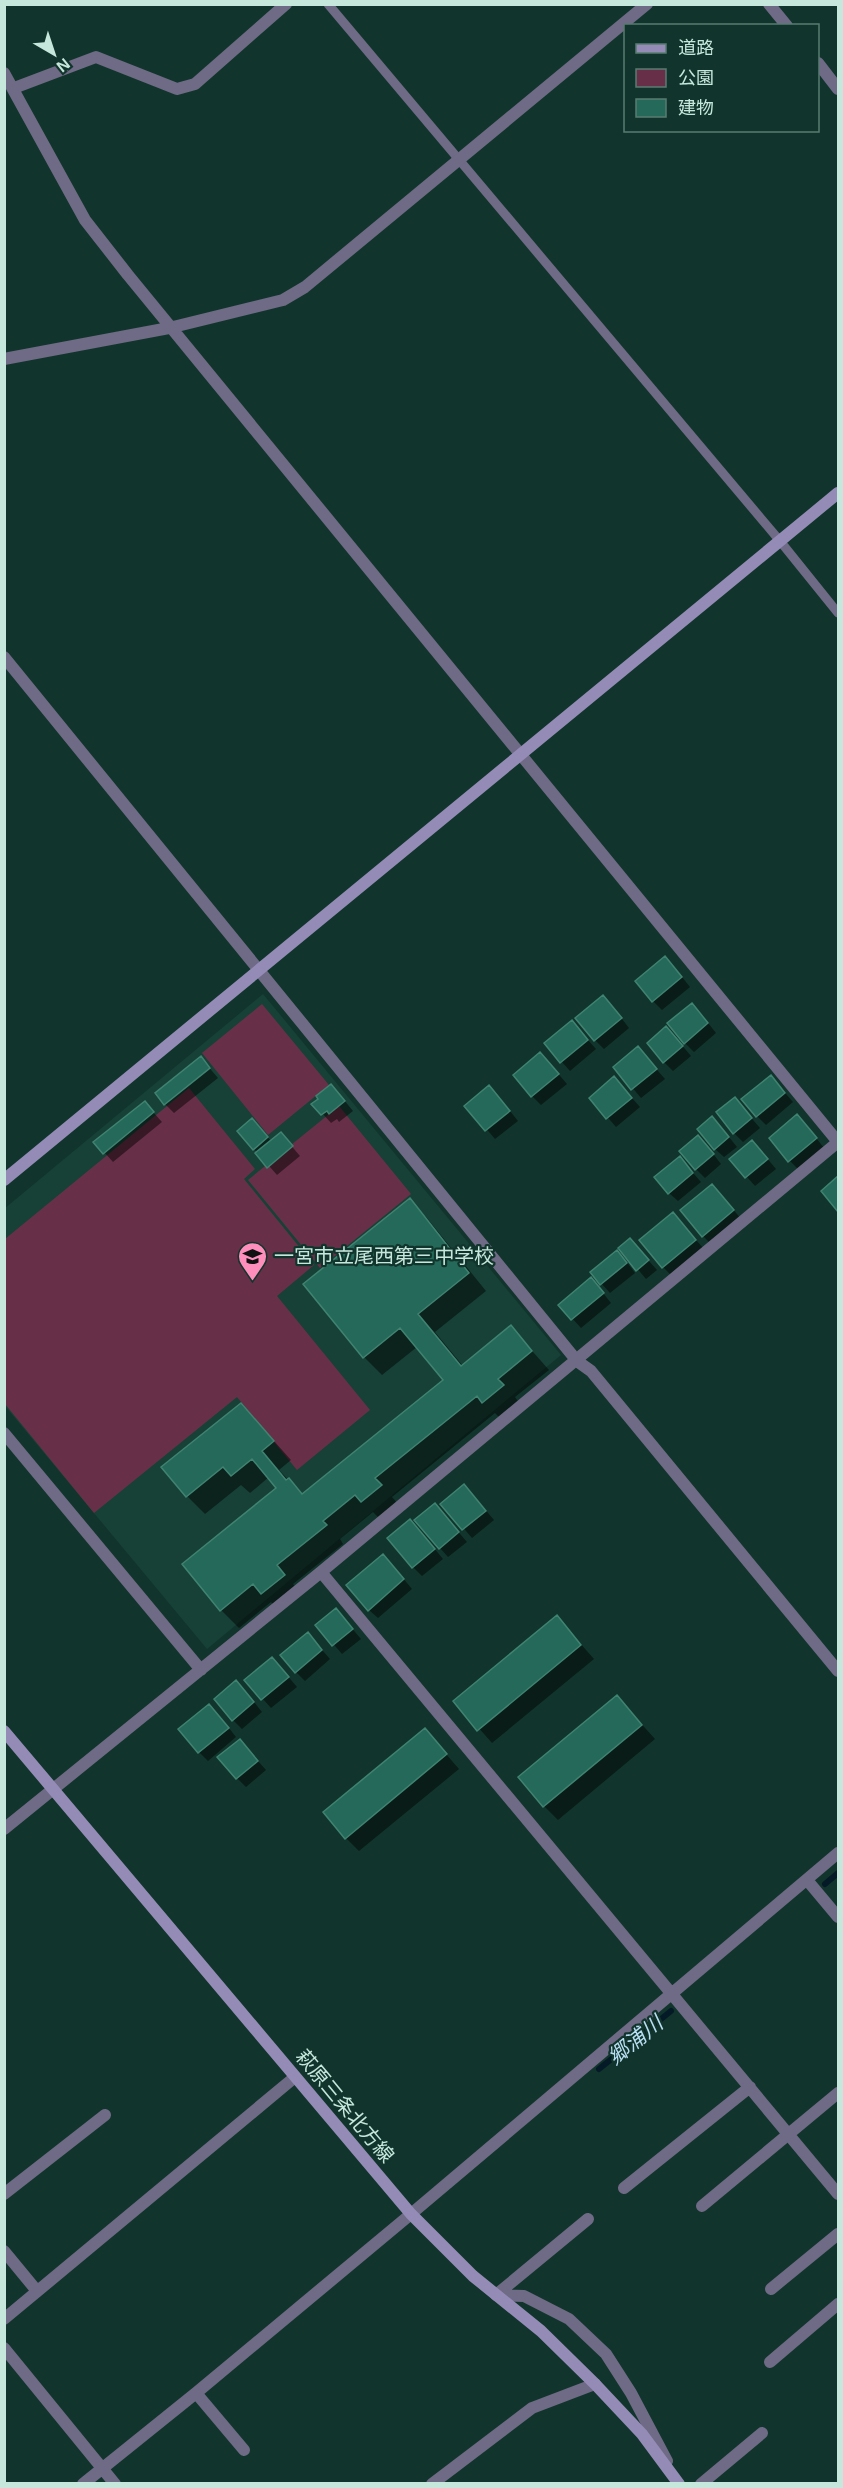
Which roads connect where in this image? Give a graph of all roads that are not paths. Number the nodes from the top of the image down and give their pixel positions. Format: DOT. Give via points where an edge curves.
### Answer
graph roads {
  1 [pos="286,4"];
  2 [pos="328,4"];
  3 [pos="647,4"];
  4 [pos="769,4"];
  5 [pos="785,24"];
  6 [pos="819,64"];
  7 [pos="4,73"];
  8 [pos="14,88"];
  9 [pos="838,89"];
  10 [pos="459,160"];
  11 [pos="169,328"];
  12 [pos="4,359"];
  13 [pos="838,493"];
  14 [pos="780,541"];
  15 [pos="838,613"];
  16 [pos="4,657"];
  17 [pos="519,756"];
  18 [pos="258,972"];
  19 [pos="838,1142"];
  20 [pos="4,1180"];
  21 [pos="577,1361"];
  22 [pos="4,1433"];
  23 [pos="321,1572"];
  24 [pos="201,1670"];
  25 [pos="838,1671"];
  26 [pos="4,1731"];
  27 [pos="52,1789"];
  28 [pos="4,1829"];
  29 [pos="838,1853"];
  30 [pos="807,1880"];
  31 [pos="838,1917"];
  32 [pos="672,1994"];
  33 [pos="295,2077"];
  34 [pos="750,2087"];
  35 [pos="838,2093"];
  36 [pos="105,2115"];
  37 [pos="789,2134"];
  38 [pos="624,2188"];
  39 [pos="4,2194"];
  40 [pos="838,2194"];
  41 [pos="702,2206"];
  42 [pos="411,2214"];
  43 [pos="588,2219"];
  44 [pos="838,2234"];
  45 [pos="4,2251"];
  46 [pos="771,2289"];
  47 [pos="37,2291"];
  48 [pos="495,2295"];
  49 [pos="838,2304"];
  50 [pos="4,2319"];
  51 [pos="4,2348"];
  52 [pos="770,2362"];
  53 [pos="595,2384"];
  54 [pos="196,2393"];
  55 [pos="762,2433"];
  56 [pos="244,2450"];
  57 [pos="102,2468"];
  58 [pos="676,2478"];
  59 [pos="83,2484"];
  60 [pos="115,2484"];
  61 [pos="432,2484"];
  62 [pos="701,2484"];
  1 -- 8 [label="street" via="195,84 177,89 96,57"];
  2 -- 10 [label="lane"];
  3 -- 10 [label="street"];
  4 -- 5 [label="street"];
  6 -- 9 [label="street"];
  7 -- 8 [label="street"];
  8 -- 11 [label="street" via="86,220"];
  10 -- 11 [label="street" via="305,287 283,300"];
  10 -- 14 [label="lane"];
  11 -- 12 [label="street"];
  11 -- 17 [label="street"];
  13 -- 14 [label="street"];
  14 -- 15 [label="lane"];
  14 -- 17 [label="street"];
  16 -- 18 [label="street"];
  17 -- 18 [label="street"];
  17 -- 19 [label="street"];
  18 -- 20 [label="street"];
  18 -- 21 [label="street"];
  19 -- 21 [label="street"];
  21 -- 23 [label="street"];
  21 -- 25 [label="street" via="591,1371"];
  22 -- 24 [label="street"];
  23 -- 24 [label="street"];
  23 -- 32 [label="street"];
  24 -- 27 [label="street"];
  26 -- 27 [label="street, 萩原三条北方線"];
  27 -- 28 [label="street"];
  27 -- 33 [label="street, 萩原三条北方線"];
  29 -- 30 [label="street"];
  30 -- 31 [label="street"];
  30 -- 32 [label="street"];
  32 -- 34 [label="street"];
  32 -- 42 [label="street"];
  33 -- 42 [label="street, 萩原三条北方線"];
  33 -- 47 [label="street"];
  34 -- 37 [label="street"];
  34 -- 38 [label="street"];
  35 -- 37 [label="street"];
  36 -- 39 [label="street"];
  37 -- 40 [label="street"];
  37 -- 41 [label="street"];
  42 -- 48 [label="street, 萩原三条北方線"];
  42 -- 54 [label="street"];
  43 -- 48 [label="street"];
  44 -- 46 [label="street"];
  45 -- 47 [label="street"];
  47 -- 50 [label="street"];
  48 -- 53 [label="street, 萩原三条北方線" via="541,2331"];
  48 -- 58 [label="street" via="524,2296 569,2319 606,2354"];
  49 -- 52 [label="street"];
  51 -- 57 [label="street"];
  53 -- 58 [label="street, 萩原三条北方線"];
  53 -- 61 [label="street" via="532,2409"];
  54 -- 56 [label="street"];
  54 -- 57 [label="street"];
  55 -- 62 [label="street"];
  57 -- 59 [label="street"];
  57 -- 60 [label="street"];
}
